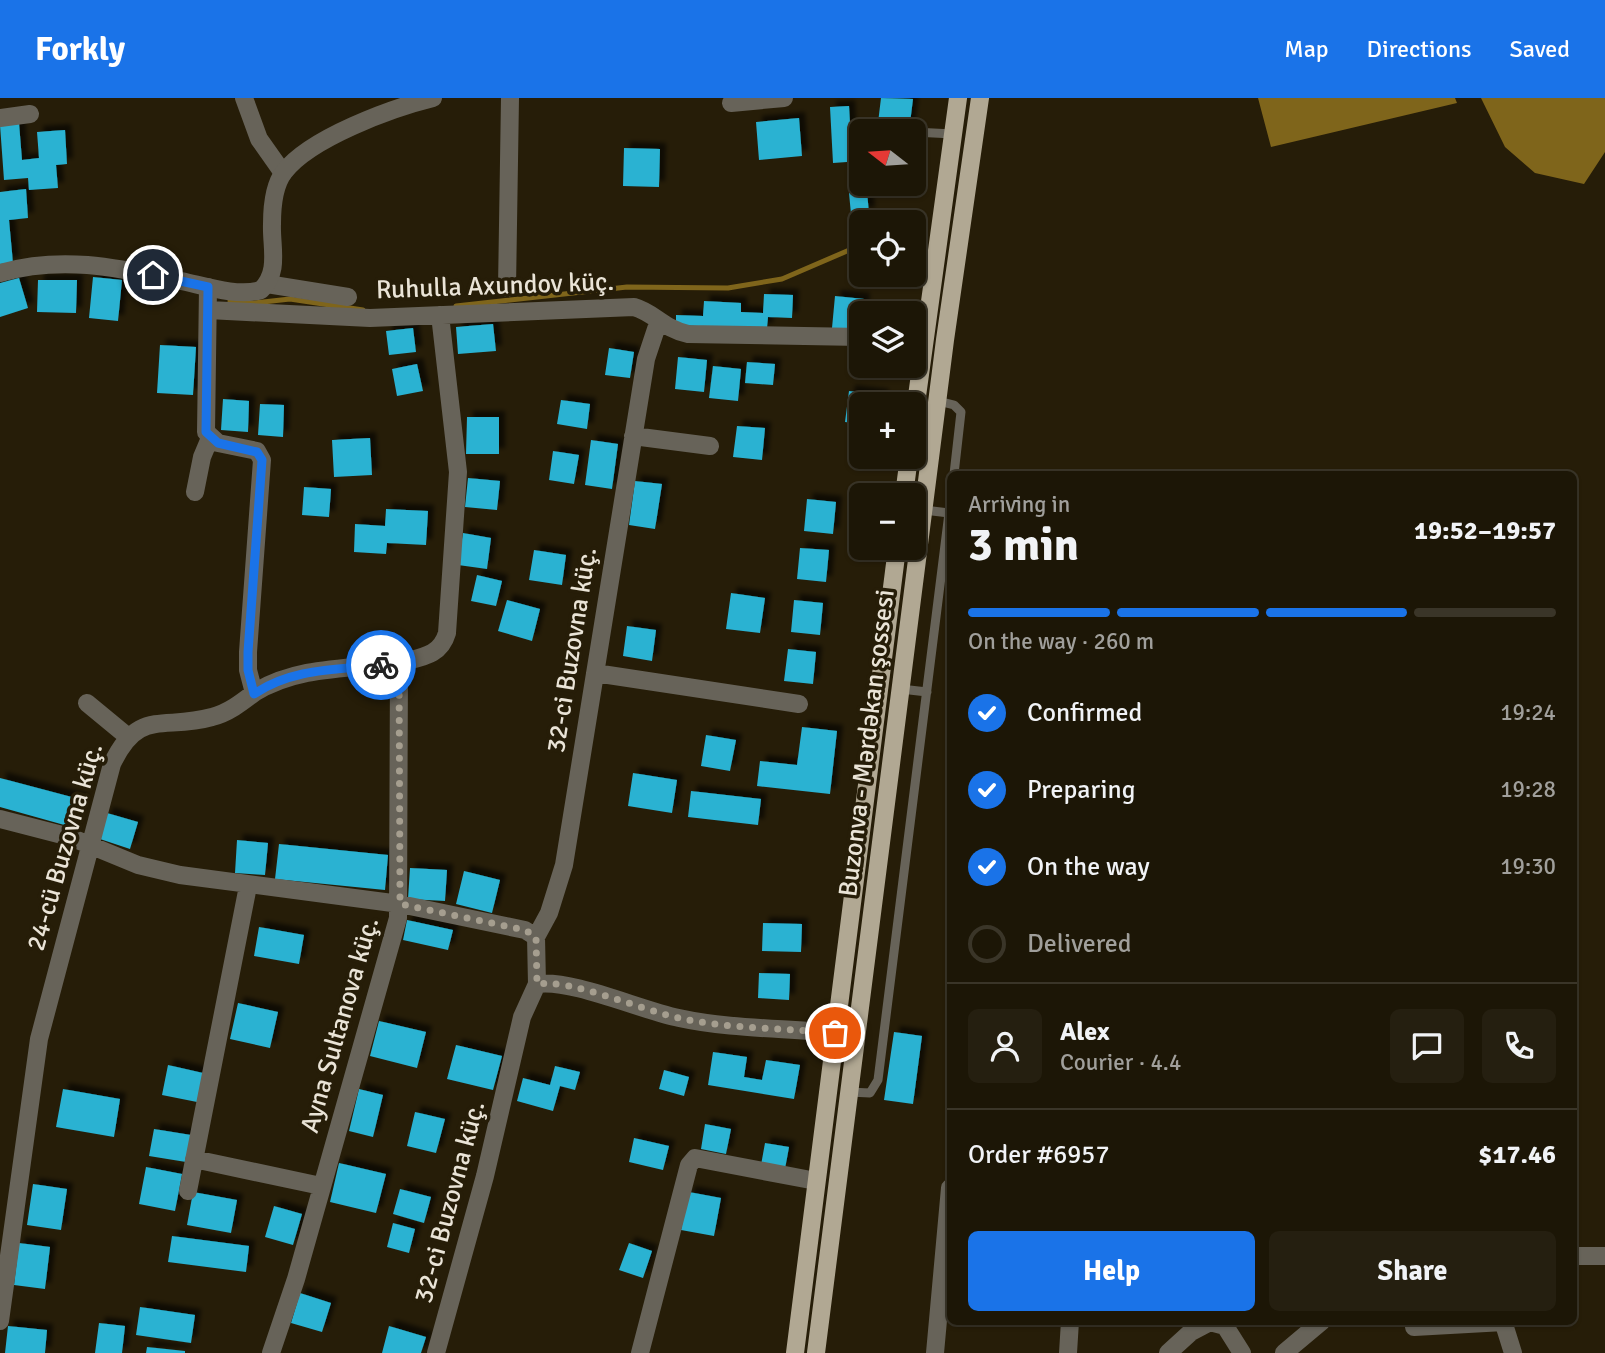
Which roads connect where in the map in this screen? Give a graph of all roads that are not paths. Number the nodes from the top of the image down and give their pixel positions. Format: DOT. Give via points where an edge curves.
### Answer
graph roads {
  1 [pos="244,98"];
  2 [pos="433,98"];
  3 [pos="510,98"];
  4 [pos="784,98"];
  5 [pos="958,98"];
  6 [pos="980,98"];
  7 [pos="397,102"];
  8 [pos="730,103"];
  9 [pos="30,114"];
  10 [pos="0,118"];
  11 [pos="926,133"];
  12 [pos="953,134"];
  13 [pos="283,173"];
  14 [pos="0,273"];
  15 [pos="267,284"];
  16 [pos="208,287"];
  17 [pos="507,288"];
  18 [pos="348,298"];
  19 [pos="924,301"];
  20 [pos="208,310"];
  21 [pos="440,316"];
  22 [pos="658,323"];
  23 [pos="849,337"];
  24 [pos="938,401"];
  25 [pos="633,436"];
  26 [pos="210,438"];
  27 [pos="710,446"];
  28 [pos="954,471"];
  29 [pos="926,488"];
  30 [pos="195,492"];
  31 [pos="947,509"];
  32 [pos="926,510"];
  33 [pos="947,532"];
  34 [pos="895,560"];
  35 [pos="917,560"];
  36 [pos="399,663"];
  37 [pos="595,673"];
  38 [pos="901,689"];
  39 [pos="926,692"];
  40 [pos="254,694"];
  41 [pos="87,704"];
  42 [pos="799,704"];
  43 [pos="127,736"];
  44 [pos="0,819"];
  45 [pos="89,845"];
  46 [pos="248,886"];
  47 [pos="400,904"];
  48 [pos="536,937"];
  49 [pos="537,984"];
  50 [pos="835,1033"];
  51 [pos="849,1092"];
  52 [pos="194,1159"];
  53 [pos="816,1181"];
  54 [pos="321,1186"];
  55 [pos="188,1191"];
  56 [pos="947,1221"];
  57 [pos="1577,1256"];
  58 [pos="1605,1256"];
  59 [pos="0,1321"];
  60 [pos="1070,1325"];
  61 [pos="1204,1325"];
  62 [pos="1221,1325"];
  63 [pos="1317,1325"];
  64 [pos="1450,1325"];
  65 [pos="1505,1325"];
  66 [pos="1414,1327"];
  67 [pos="271,1353"];
  68 [pos="436,1353"];
  69 [pos="640,1353"];
  70 [pos="795,1353"];
  71 [pos="816,1353"];
  72 [pos="935,1353"];
  73 [pos="1068,1353"];
  74 [pos="1168,1353"];
  75 [pos="1242,1353"];
  76 [pos="1284,1353"];
  77 [pos="1513,1353"];
  1 -- 13 [label="street" via="258,139"];
  2 -- 7 [label="street"];
  3 -- 17 [label="street"];
  4 -- 8 [label="street"];
  5 -- 12 [label="main road"];
  6 -- 24 [label="main road, Buzonva - Mərdəkan şossesi"];
  7 -- 13 [label="street" via="303,156"];
  9 -- 10 [label="street"];
  11 -- 12 [label="lane"];
  12 -- 19 [label="main road"];
  13 -- 15 [label="street" via="274,197 273,268"];
  14 -- 16 [label="street" via="38,264 83,263"];
  15 -- 16 [label="street" via="254,293"];
  15 -- 18 [label="street"];
  16 -- 20 [label="street"];
  20 -- 21 [label="street, Ruhulla Axundov küç."];
  20 -- 26 [label="street" via="204,410"];
  21 -- 22 [label="street, Ruhulla Axundov küç." via="634,307"];
  21 -- 36 [label="street" via="458,472 447,633 444,645 435,653"];
  22 -- 23 [label="street, Ruhulla Axundov küç." via="688,334"];
  22 -- 25 [label="street, 32-ci Buzovna küç." via="646,359"];
  24 -- 28 [label="lane" via="961,412"];
  24 -- 29 [label="main road, Buzonva - Mərdəkan şossesi"];
  25 -- 27 [label="street"];
  25 -- 37 [label="street, 32-ci Buzovna küç."];
  26 -- 30 [label="street"];
  26 -- 40 [label="street" via="249,448 262,460 248,652"];
  31 -- 32 [label="lane"];
  33 -- 39 [label="lane"];
  34 -- 50 [label="main road"];
  35 -- 38 [label="main road, Buzonva - Mərdəkan şossesi"];
  36 -- 40 [label="street, 24-cü Buzovna küç." via="299,674"];
  36 -- 47 [label="street, Ayna Sultanova küç."];
  37 -- 42 [label="street"];
  37 -- 48 [label="street, 32-ci Buzovna küç." via="564,865 549,914"];
  38 -- 39 [label="lane"];
  38 -- 51 [label="main road, Buzonva - Mərdəkan şossesi"];
  39 -- 51 [label="lane" via="878,1080 870,1093"];
  40 -- 43 [label="street, 24-cü Buzovna küç." via="213,717 153,724"];
  41 -- 43 [label="street"];
  43 -- 45 [label="street, 24-cü Buzovna küç." via="112,764"];
  44 -- 45 [label="street"];
  45 -- 46 [label="street" via="138,865"];
  45 -- 59 [label="street, 24-cü Buzovna küç." via="39,1040"];
  46 -- 47 [label="street"];
  46 -- 52 [label="street"];
  47 -- 48 [label="street" via="525,930"];
  47 -- 54 [label="street, Ayna Sultanova küç." via="394,939"];
  48 -- 49 [label="street, 32-ci Buzovna küç."];
  49 -- 50 [label="street" via="557,984 704,1023"];
  49 -- 68 [label="street, 32-ci Buzovna küç." via="522,1017 485,1176"];
  50 -- 53 [label="main road"];
  51 -- 71 [label="main road, Buzonva - Mərdəkan şossesi"];
  52 -- 54 [label="street"];
  52 -- 55 [label="street"];
  53 -- 69 [label="street" via="695,1158 689,1165"];
  53 -- 70 [label="main road"];
  54 -- 67 [label="street, Ayna Sultanova küç."];
  56 -- 72 [label="street"];
  57 -- 58 [label="street"];
  60 -- 73 [label="street"];
  61 -- 74 [label="street"];
  62 -- 75 [label="street"];
  63 -- 76 [label="street"];
  64 -- 66 [label="street"];
  65 -- 77 [label="street"];
}
